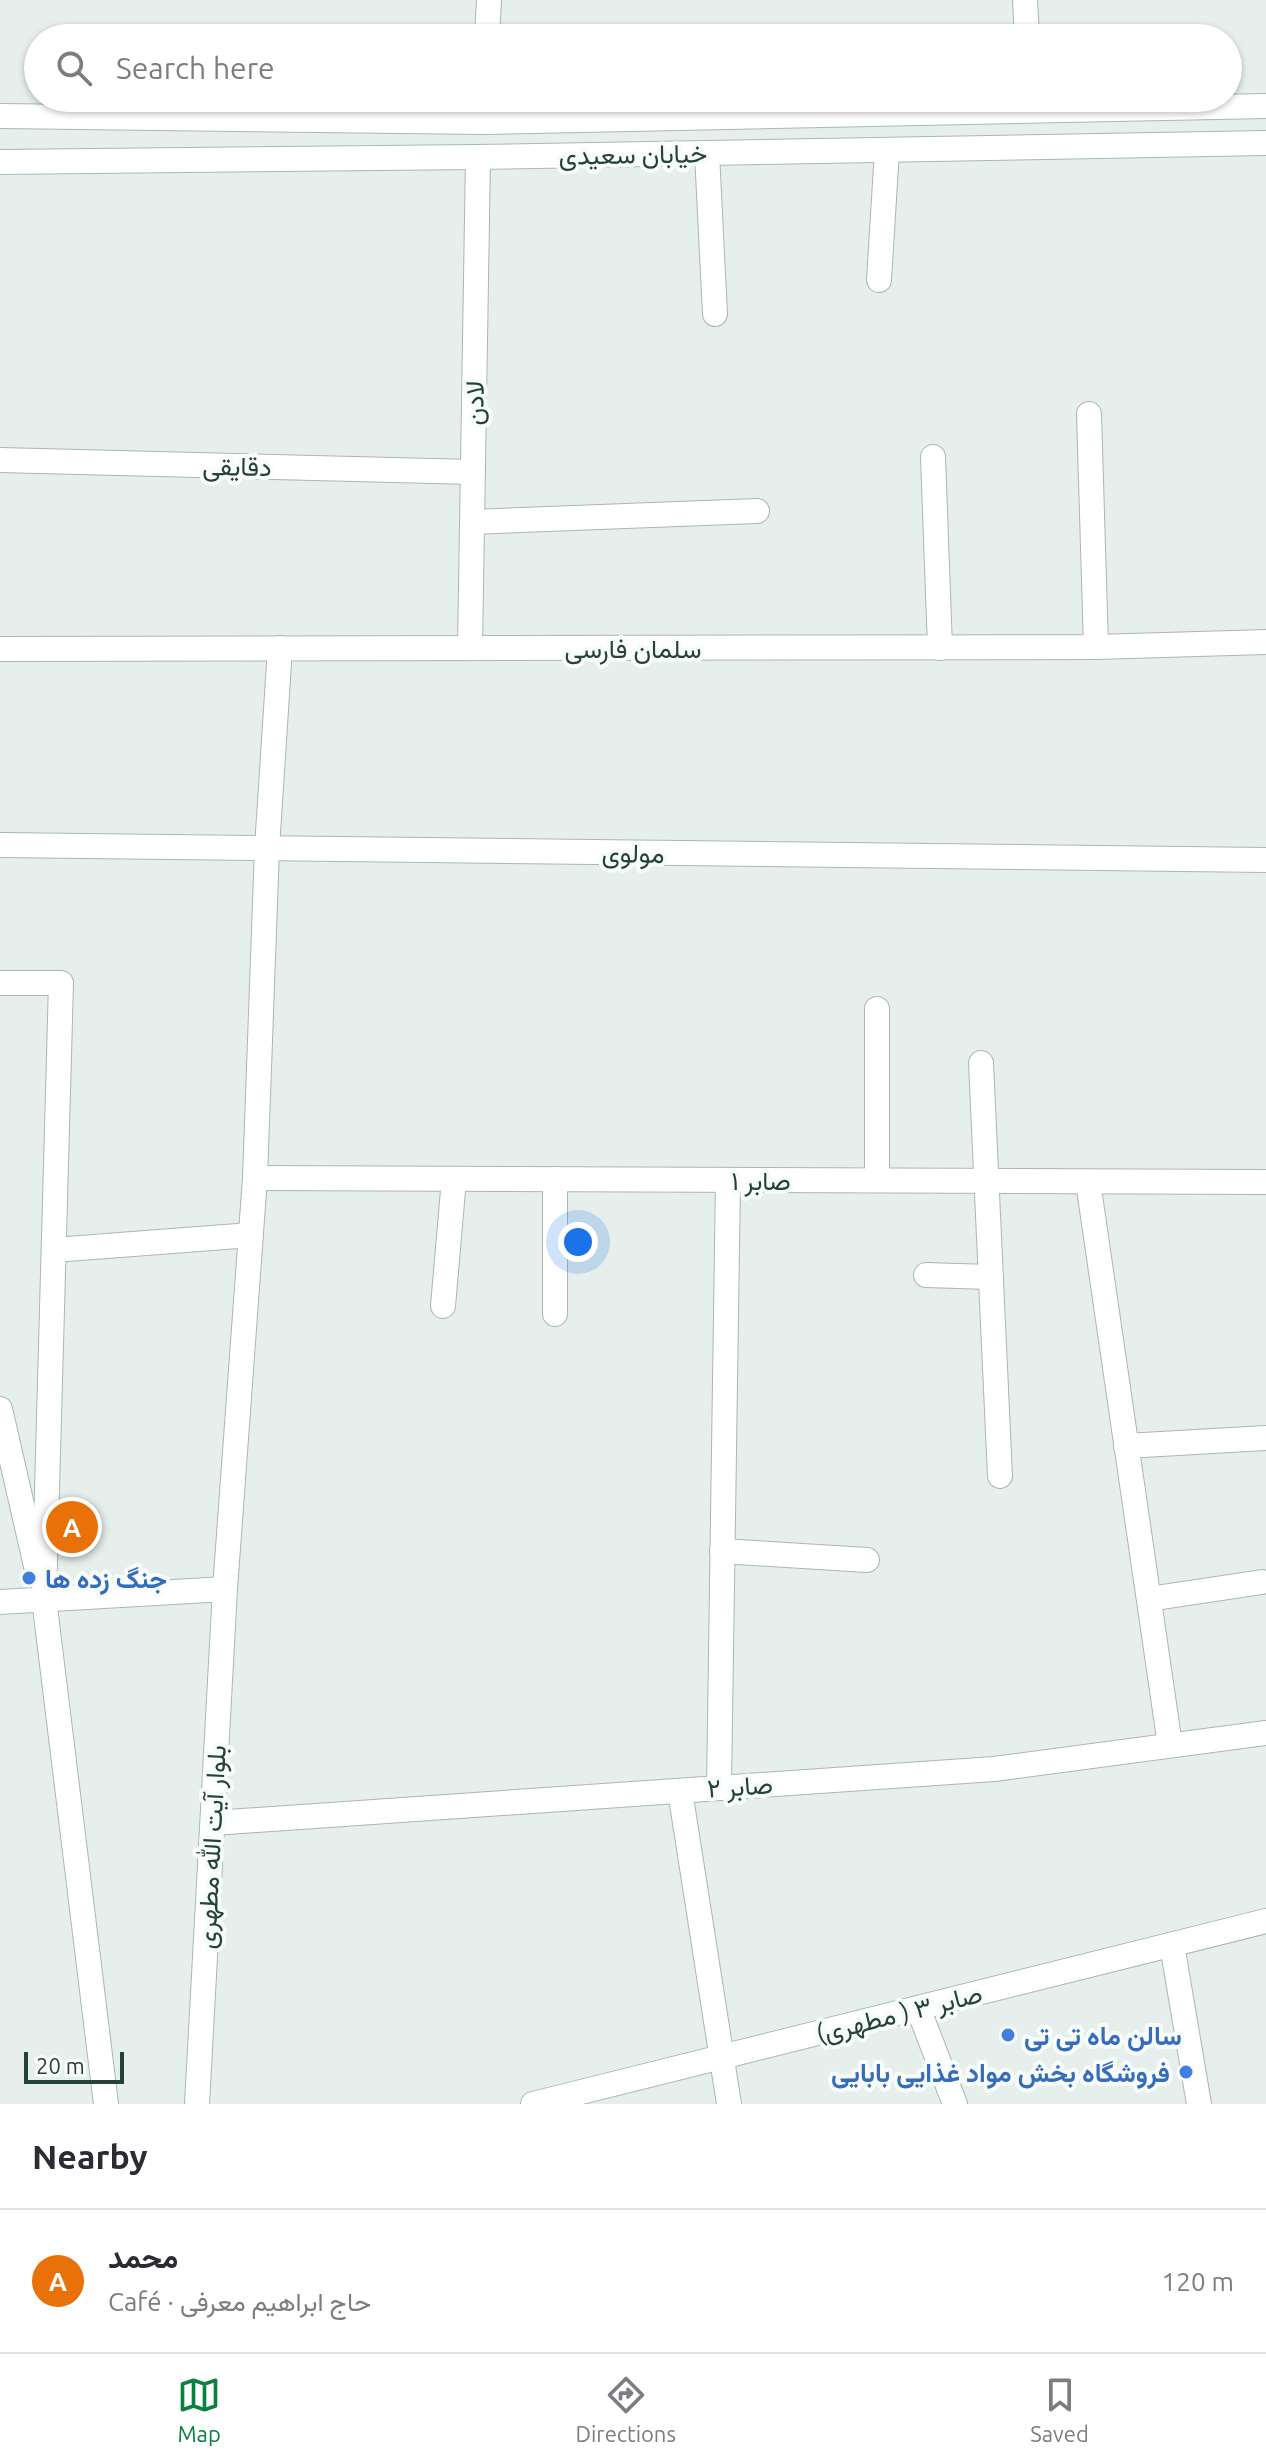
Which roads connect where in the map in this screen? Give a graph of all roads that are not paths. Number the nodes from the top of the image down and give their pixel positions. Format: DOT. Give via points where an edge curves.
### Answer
graph roads {
  1 [pos="489,0"];
  2 [pos="1025,0"];
  3 [pos="488,24"];
  4 [pos="1026,24"];
  5 [pos="1242,106"];
  6 [pos="1266,106"];
  7 [pos="322,112"];
  8 [pos="483,112"];
  9 [pos="0,116"];
  10 [pos="1266,143"];
  11 [pos="887,150"];
  12 [pos="707,153"];
  13 [pos="478,157"];
  14 [pos="0,162"];
  15 [pos="879,280"];
  16 [pos="715,314"];
  17 [pos="1089,414"];
  18 [pos="933,457"];
  19 [pos="0,460"];
  20 [pos="473,472"];
  21 [pos="757,511"];
  22 [pos="472,522"];
  23 [pos="1266,642"];
  24 [pos="1096,647"];
  25 [pos="280,648"];
  26 [pos="470,648"];
  27 [pos="940,648"];
  28 [pos="0,649"];
  29 [pos="0,845"];
  30 [pos="267,848"];
  31 [pos="1266,860"];
  32 [pos="0,983"];
  33 [pos="877,1009"];
  34 [pos="981,1063"];
  35 [pos="255,1178"];
  36 [pos="454,1179"];
  37 [pos="555,1179"];
  38 [pos="728,1180"];
  39 [pos="877,1180"];
  40 [pos="987,1182"];
  41 [pos="1088,1182"];
  42 [pos="1266,1182"];
  43 [pos="251,1235"];
  44 [pos="54,1250"];
  45 [pos="926,1275"];
  46 [pos="991,1277"];
  47 [pos="443,1306"];
  48 [pos="555,1314"];
  49 [pos="0,1409"];
  50 [pos="1266,1438"];
  51 [pos="1126,1446"];
  52 [pos="1000,1476"];
  53 [pos="722,1551"];
  54 [pos="867,1560"];
  55 [pos="1262,1582"];
  56 [pos="225,1589"];
  57 [pos="44,1599"];
  58 [pos="1149,1599"];
  59 [pos="0,1602"];
  60 [pos="1266,1733"];
  61 [pos="1170,1745"];
  62 [pos="719,1788"];
  63 [pos="680,1791"];
  64 [pos="213,1823"];
  65 [pos="1266,1921"];
  66 [pos="1172,1945"];
  67 [pos="918,2008"];
  68 [pos="722,2057"];
  69 [pos="106,2104"];
  70 [pos="197,2104"];
  71 [pos="533,2104"];
  72 [pos="729,2104"];
  73 [pos="955,2104"];
  74 [pos="1199,2104"];
  1 -- 3 [label="street"];
  2 -- 4 [label="street"];
  5 -- 6 [label="street, خیابان سعیدی"];
  7 -- 9 [label="street, خیابان سعیدی"];
  8 -- 13 [label="street, لادن"];
  10 -- 11 [label="street, خیابان سعیدی"];
  11 -- 12 [label="street, خیابان سعیدی"];
  11 -- 15 [label="street"];
  12 -- 13 [label="street, خیابان سعیدی"];
  12 -- 16 [label="street"];
  13 -- 14 [label="street, خیابان سعیدی"];
  13 -- 20 [label="street, لادن"];
  17 -- 24 [label="street"];
  18 -- 27 [label="street"];
  19 -- 20 [label="street, دقایقی"];
  20 -- 22 [label="street, لادن"];
  21 -- 22 [label="street"];
  22 -- 26 [label="street, لادن"];
  23 -- 24 [label="street, سلمان فارسی"];
  24 -- 27 [label="street, سلمان فارسی"];
  25 -- 26 [label="street, سلمان فارسی"];
  25 -- 28 [label="street, سلمان فارسی"];
  25 -- 30 [label="street, بلوار آیت الله مطهری"];
  26 -- 27 [label="street, سلمان فارسی"];
  29 -- 30 [label="street, مولوی"];
  30 -- 31 [label="street, مولوی"];
  30 -- 35 [label="street, بلوار آیت الله مطهری"];
  32 -- 44 [label="street" via="61,983"];
  33 -- 39 [label="street"];
  34 -- 40 [label="street"];
  35 -- 36 [label="street, صابر ۱"];
  35 -- 43 [label="street, بلوار آیت الله مطهری"];
  36 -- 37 [label="street, صابر ۱"];
  36 -- 47 [label="street"];
  37 -- 38 [label="street, صابر ۱"];
  37 -- 48 [label="street"];
  38 -- 39 [label="street, صابر ۱"];
  38 -- 53 [label="street"];
  39 -- 40 [label="street, صابر ۱"];
  40 -- 41 [label="street, صابر ۱"];
  40 -- 46 [label="street"];
  41 -- 42 [label="street, صابر ۱"];
  41 -- 51 [label="street"];
  43 -- 44 [label="street"];
  43 -- 56 [label="street, بلوار آیت الله مطهری"];
  44 -- 57 [label="street"];
  45 -- 46 [label="street"];
  46 -- 52 [label="street"];
  49 -- 57 [label="street"];
  50 -- 51 [label="street"];
  51 -- 58 [label="street"];
  53 -- 54 [label="street"];
  53 -- 62 [label="street"];
  55 -- 58 [label="street"];
  56 -- 57 [label="street"];
  56 -- 64 [label="street, بلوار آیت الله مطهری"];
  57 -- 59 [label="street"];
  57 -- 69 [label="street"];
  58 -- 61 [label="street"];
  60 -- 61 [label="street, صابر ۲"];
  61 -- 62 [label="street, صابر ۲" via="994,1769"];
  62 -- 63 [label="street, صابر ۲"];
  63 -- 64 [label="street, صابر ۲"];
  63 -- 68 [label="street"];
  64 -- 70 [label="street, بلوار آیت الله مطهری"];
  65 -- 66 [label="street, صابر ۳ ( مطهری)"];
  66 -- 67 [label="street, صابر ۳ ( مطهری)"];
  66 -- 74 [label="street"];
  67 -- 68 [label="street, صابر ۳ ( مطهری)"];
  67 -- 73 [label="street"];
  68 -- 71 [label="street, صابر ۳ ( مطهری)"];
  68 -- 72 [label="street"];
}
